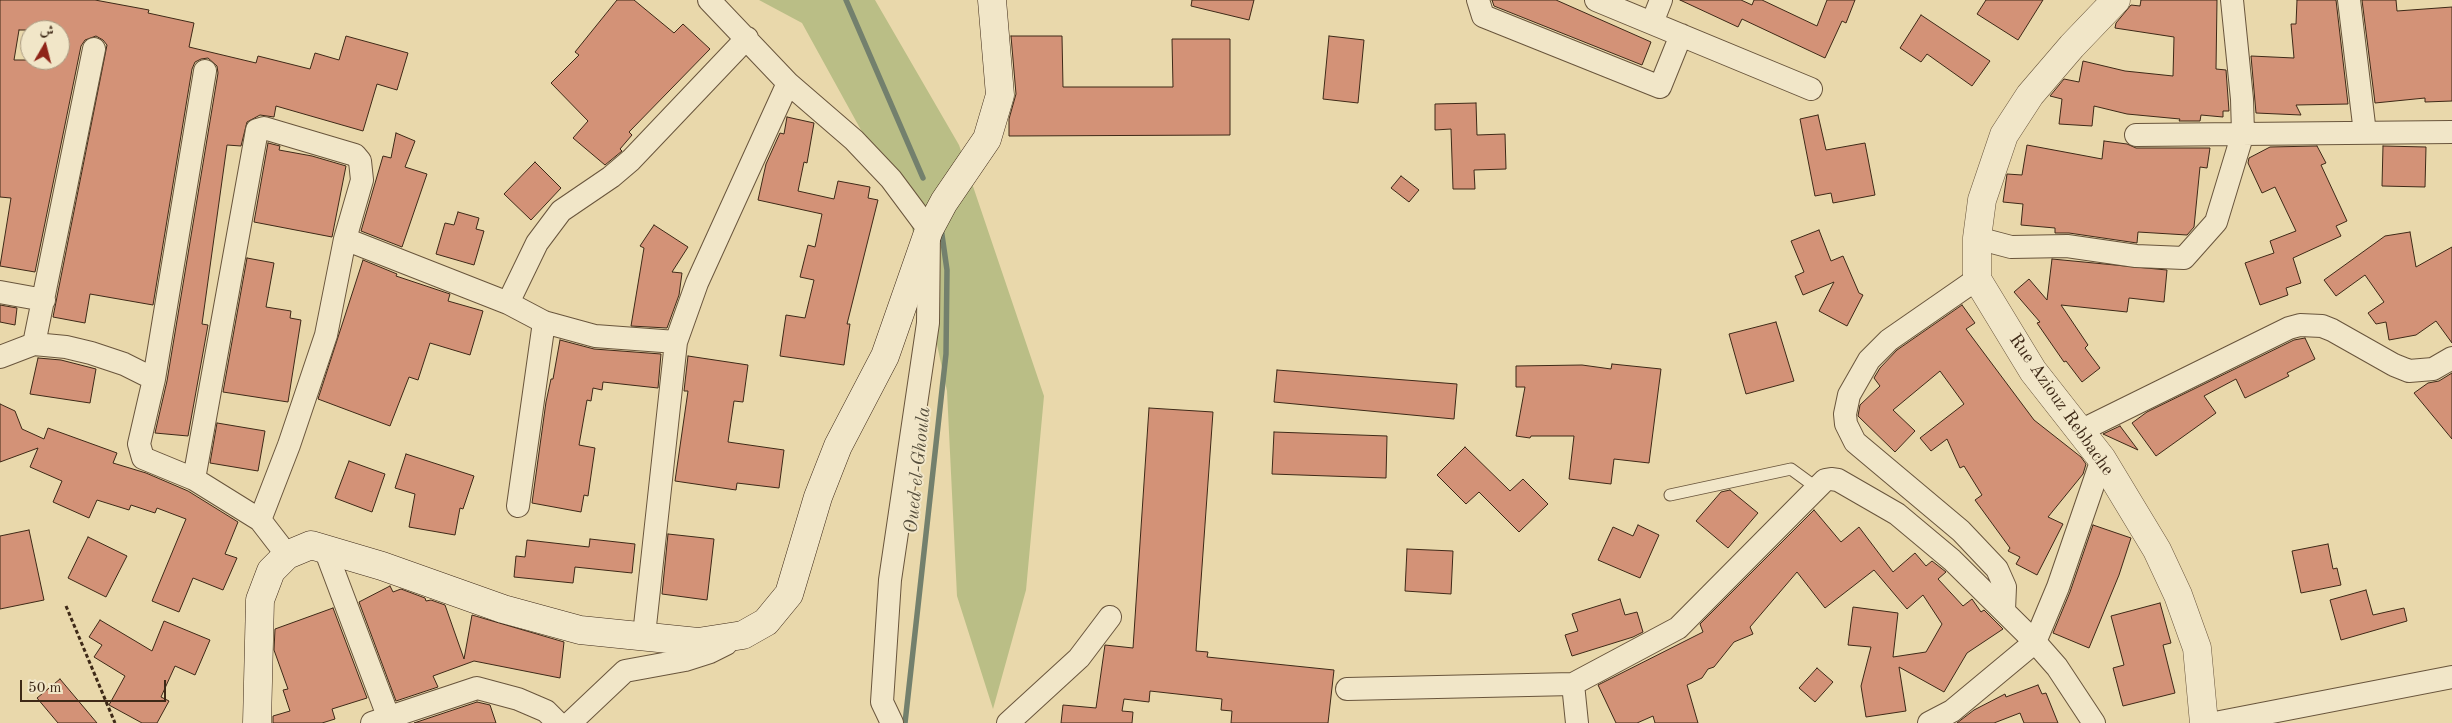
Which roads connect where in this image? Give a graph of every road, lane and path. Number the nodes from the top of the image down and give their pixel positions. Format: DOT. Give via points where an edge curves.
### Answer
graph roads {
  1 [pos="709,0"];
  2 [pos="992,0"];
  3 [pos="1478,0"];
  4 [pos="1596,0"];
  5 [pos="1661,0"];
  6 [pos="2116,0"];
  7 [pos="2232,0"];
  8 [pos="2349,0"];
  9 [pos="1652,23"];
  10 [pos="1681,35"];
  11 [pos="747,38"];
  12 [pos="94,49"];
  13 [pos="205,71"];
  14 [pos="788,83"];
  15 [pos="1811,89"];
  16 [pos="2452,132"];
  17 [pos="2365,133"];
  18 [pos="2243,134"];
  19 [pos="2136,135"];
  20 [pos="929,230"];
  21 [pos="1977,238"];
  22 [pos="345,239"];
  23 [pos="1976,279"];
  24 [pos="0,292"];
  25 [pos="44,300"];
  26 [pos="508,303"];
  27 [pos="544,322"];
  28 [pos="676,342"];
  29 [pos="34,344"];
  30 [pos="0,357"];
  31 [pos="2452,358"];
  32 [pos="154,379"];
  33 [pos="2080,430"];
  34 [pos="2102,459"];
  35 [pos="194,479"];
  36 [pos="1817,488"];
  37 [pos="1670,495"];
  38 [pos="518,506"];
  39 [pos="260,520"];
  40 [pos="326,549"];
  41 [pos="287,555"];
  42 [pos="66,606"];
  43 [pos="2004,610"];
  44 [pos="1110,618"];
  45 [pos="644,635"];
  46 [pos="743,636"];
  47 [pos="2036,642"];
  48 [pos="2452,676"];
  49 [pos="1573,684"];
  50 [pos="1347,689"];
  51 [pos="380,720"];
  52 [pos="114,721"];
  53 [pos="110,723"];
  54 [pos="257,723"];
  55 [pos="558,723"];
  56 [pos="570,723"];
  57 [pos="892,723"];
  58 [pos="1008,723"];
  59 [pos="1577,723"];
  60 [pos="1930,723"];
  61 [pos="2094,723"];
  62 [pos="2204,723"];
  63 [pos="2215,723"];
  1 -- 11 [label="street"];
  2 -- 20 [label="main road" via="1000,95 987,139"];
  3 -- 10 [label="street" via="1483,16 1660,87"];
  4 -- 9 [label="street"];
  5 -- 9 [label="street"];
  6 -- 21 [label="main road" via="2030,95 2004,135 1982,200"];
  7 -- 18 [label="street"];
  8 -- 17 [label="street"];
  9 -- 10 [label="street"];
  10 -- 15 [label="street"];
  11 -- 14 [label="street"];
  11 -- 26 [label="street" via="631,160 561,212 538,243"];
  12 -- 25 [label="street"];
  13 -- 32 [label="street"];
  14 -- 20 [label="street" via="854,140 891,179"];
  14 -- 28 [label="street" via="697,283"];
  16 -- 17 [label="street"];
  17 -- 18 [label="street"];
  18 -- 19 [label="street"];
  18 -- 21 [label="street" via="2216,222 2184,258 2136,256 2066,246 2011,247"];
  20 -- 46 [label="main road" via="885,356 838,446 818,497 788,594 766,622"];
  20 -- 57 [label="street" via="928,323 890,580 882,702"];
  21 -- 23 [label="main road"];
  22 -- 26 [label="street"];
  22 -- 35 [label="street" via="362,180 360,161 355,155 264,128 257,130"];
  22 -- 39 [label="street" via="326,335 290,445"];
  23 -- 33 [label="main road, Rue Aziouz Rebbache" via="2033,371"];
  23 -- 43 [label="street" via="1889,340 1876,353 1856,382 1844,414 1849,434 1858,446 1961,531 1997,569 2005,587"];
  24 -- 25 [label="street"];
  25 -- 29 [label="street"];
  26 -- 27 [label="street"];
  27 -- 28 [label="street" via="595,336"];
  27 -- 38 [label="street"];
  28 -- 45 [label="street"];
  29 -- 30 [label="street"];
  29 -- 32 [label="street" via="91,353"];
  31 -- 33 [label="street" via="2433,369 2409,371 2394,366 2332,330 2300,325"];
  32 -- 35 [label="street" via="139,444 143,458"];
  33 -- 34 [label="main road, Rue Aziouz Rebbache"];
  34 -- 47 [label="street"];
  34 -- 62 [label="main road, Rue Aziouz Rebbache" via="2157,550 2178,595 2197,648"];
  35 -- 39 [label="street"];
  36 -- 37 [label="lane" via="1791,469"];
  36 -- 43 [label="street" via="1825,480 1838,480 1897,514"];
  36 -- 49 [label="street" via="1678,628"];
  39 -- 41 [label="street"];
  40 -- 41 [label="main road" via="311,545"];
  40 -- 45 [label="main road" via="503,609 580,630"];
  40 -- 51 [label="street"];
  41 -- 54 [label="main road" via="271,571 260,600"];
  42 -- 52 [label="path"];
  43 -- 47 [label="street"];
  44 -- 58 [label="street" via="1079,658"];
  45 -- 46 [label="main road" via="698,642"];
  46 -- 56 [label="street" via="702,654 625,671"];
  47 -- 60 [label="street" via="1952,711"];
  47 -- 61 [label="street" via="2058,667"];
  48 -- 63 [label="street"];
  49 -- 50 [label="street"];
  49 -- 59 [label="street"];
  51 -- 55 [label="street" via="477,688 518,699 546,711"];
  52 -- 53 [label="path"];
}
